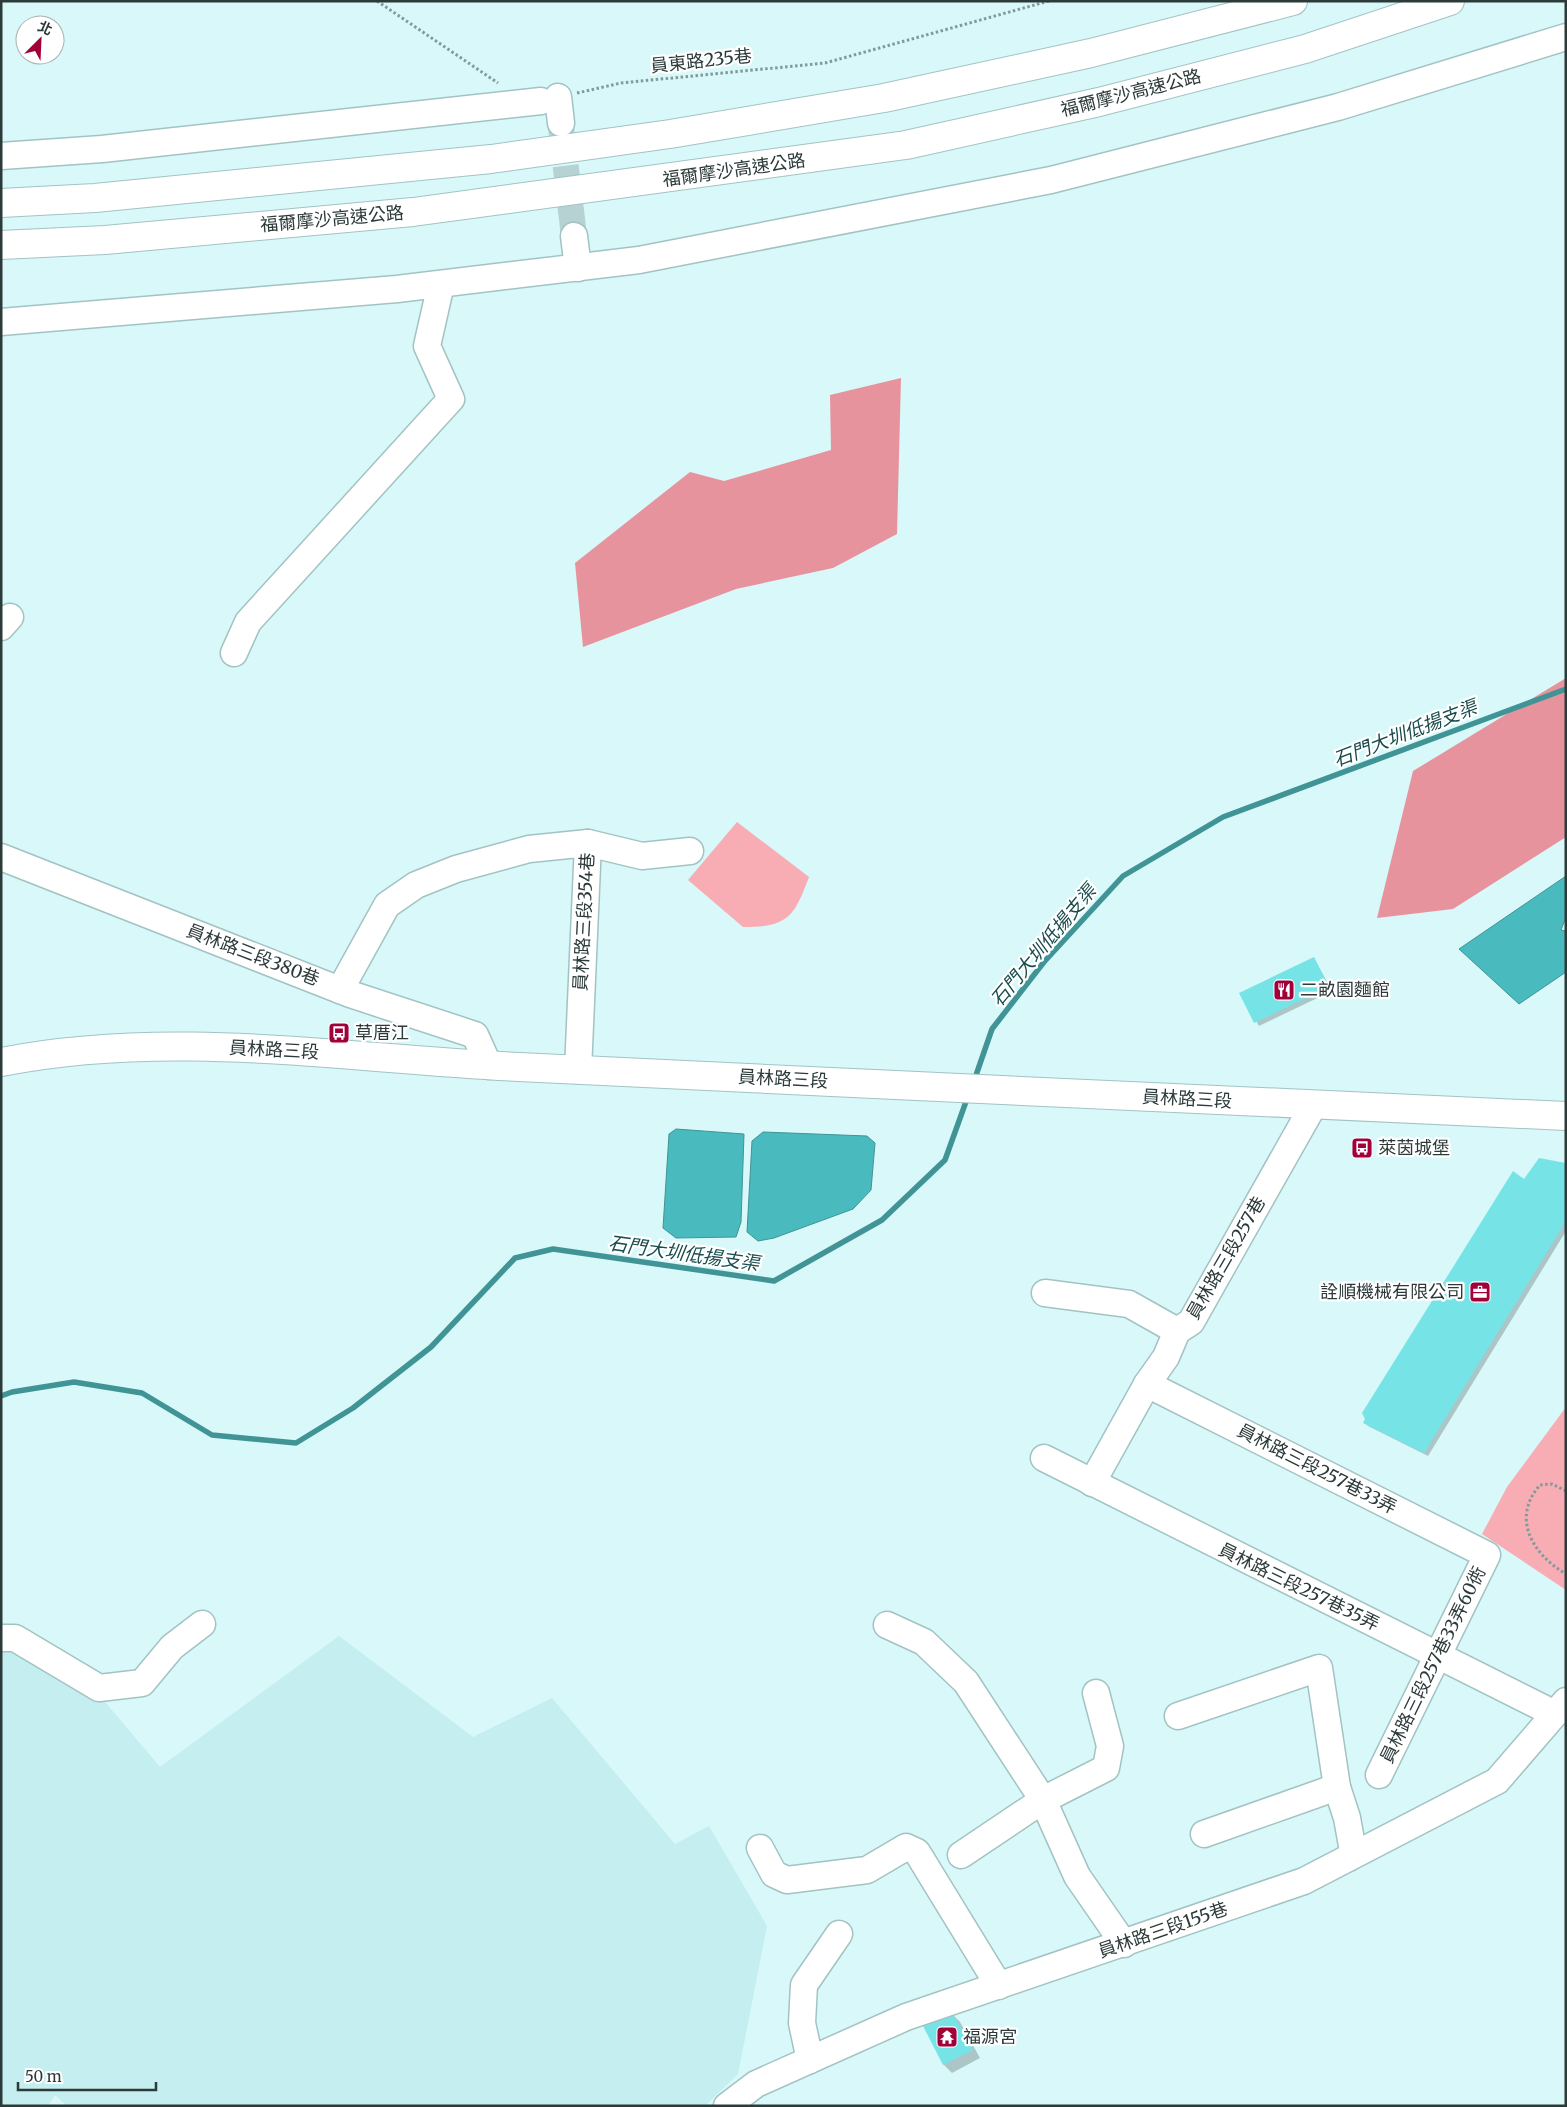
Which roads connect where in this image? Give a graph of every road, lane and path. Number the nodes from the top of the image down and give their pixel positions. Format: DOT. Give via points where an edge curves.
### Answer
graph roads {
  1 [pos="377,1"];
  2 [pos="1049,1"];
  3 [pos="1293,1"];
  4 [pos="1450,1"];
  5 [pos="1566,37"];
  6 [pos="505,86"];
  7 [pos="549,99"];
  8 [pos="561,123"];
  9 [pos="1,156"];
  10 [pos="1,203"];
  11 [pos="574,236"];
  12 [pos="1,245"];
  13 [pos="578,268"];
  14 [pos="441,284"];
  15 [pos="1,322"];
  16 [pos="234,653"];
  17 [pos="588,843"];
  18 [pos="690,851"];
  19 [pos="1,857"];
  20 [pos="340,990"];
  21 [pos="1,1062"];
  22 [pos="489,1066"];
  23 [pos="578,1070"];
  24 [pos="1313,1106"];
  25 [pos="1566,1116"];
  26 [pos="1045,1293"];
  27 [pos="1177,1331"];
  28 [pos="1147,1384"];
  29 [pos="1044,1458"];
  30 [pos="1092,1483"];
  31 [pos="1566,1490"];
  32 [pos="1487,1555"];
  33 [pos="1566,1574"];
  34 [pos="202,1624"];
  35 [pos="887,1625"];
  36 [pos="1,1638"];
  37 [pos="1438,1656"];
  38 [pos="1096,1693"];
  39 [pos="1560,1708"];
  40 [pos="1178,1716"];
  41 [pos="1379,1775"];
  42 [pos="1337,1787"];
  43 [pos="1043,1800"];
  44 [pos="1204,1834"];
  45 [pos="760,1848"];
  46 [pos="961,1855"];
  47 [pos="1348,1858"];
  48 [pos="839,1934"];
  49 [pos="1124,1944"];
  50 [pos="999,1986"];
  51 [pos="810,2060"];
  52 [pos="729,2105"];
  1 -- 6 [label="path"];
  2 -- 7 [label="path, 員東路235巷" via="825,63 621,83"];
  3 -- 10 [label="main road" via="1091,52 884,98 670,134 491,159 95,198"];
  4 -- 12 [label="main road, 福爾摩沙高速公路" via="1296,51 1099,102 906,145 413,212 105,240"];
  5 -- 13 [label="street" via="1338,107 1051,180 639,260"];
  7 -- 8 [label="street"];
  7 -- 9 [label="street" via="102,149"];
  11 -- 13 [label="street"];
  13 -- 14 [label="street"];
  14 -- 15 [label="street"];
  14 -- 16 [label="street" via="427,346 451,399 248,622"];
  17 -- 18 [label="street" via="642,856"];
  17 -- 20 [label="street, 員林路三段354巷" via="528,849 456,869 416,885 387,905"];
  17 -- 23 [label="street, 員林路三段354巷"];
  19 -- 20 [label="street, 員林路三段380巷"];
  20 -- 22 [label="street, 員林路三段380巷" via="475,1035"];
  21 -- 22 [label="main road, 員林路三段" via="28,1056 147,1045 263,1048"];
  22 -- 23 [label="main road, 員林路三段"];
  23 -- 24 [label="main road, 員林路三段"];
  24 -- 25 [label="main road, 員林路三段"];
  24 -- 27 [label="street, 員林路三段257巷" via="1191,1322"];
  26 -- 27 [label="street" via="1129,1304"];
  27 -- 28 [label="street, 員林路三段257巷" via="1166,1357"];
  28 -- 30 [label="street, 員林路三段257巷"];
  28 -- 32 [label="street, 員林路三段257巷33弄"];
  29 -- 30 [label="street, 員林路三段257巷35弄"];
  30 -- 37 [label="street, 員林路三段257巷35弄"];
  31 -- 33 [label="path" via="1552,1484 1540,1485 1525,1510 1528,1530 1535,1545"];
  32 -- 37 [label="street, 員林路三段257巷33弄60衖"];
  34 -- 36 [label="street" via="172,1647 142,1683 99,1688 15,1638"];
  35 -- 43 [label="street" via="924,1642 966,1682"];
  37 -- 39 [label="street, 員林路三段257巷35弄"];
  37 -- 41 [label="street, 員林路三段257巷33弄60衖"];
  38 -- 43 [label="street" via="1110,1746 1106,1768"];
  39 -- 47 [label="street, 員林路三段155巷" via="1497,1781"];
  40 -- 42 [label="street" via="1319,1668"];
  42 -- 44 [label="street"];
  42 -- 47 [label="street" via="1353,1851"];
  43 -- 46 [label="street"];
  43 -- 49 [label="street" via="1077,1876"];
  45 -- 50 [label="street" via="774,1874 787,1880 867,1870 906,1847 917,1852"];
  47 -- 49 [label="street, 員林路三段155巷" via="1304,1881"];
  48 -- 51 [label="street" via="804,1985 802,2023"];
  49 -- 50 [label="street, 員林路三段155巷"];
  50 -- 51 [label="street, 員林路三段155巷" via="906,2018"];
  51 -- 52 [label="street, 員林路三段155巷" via="756,2084"];
}
